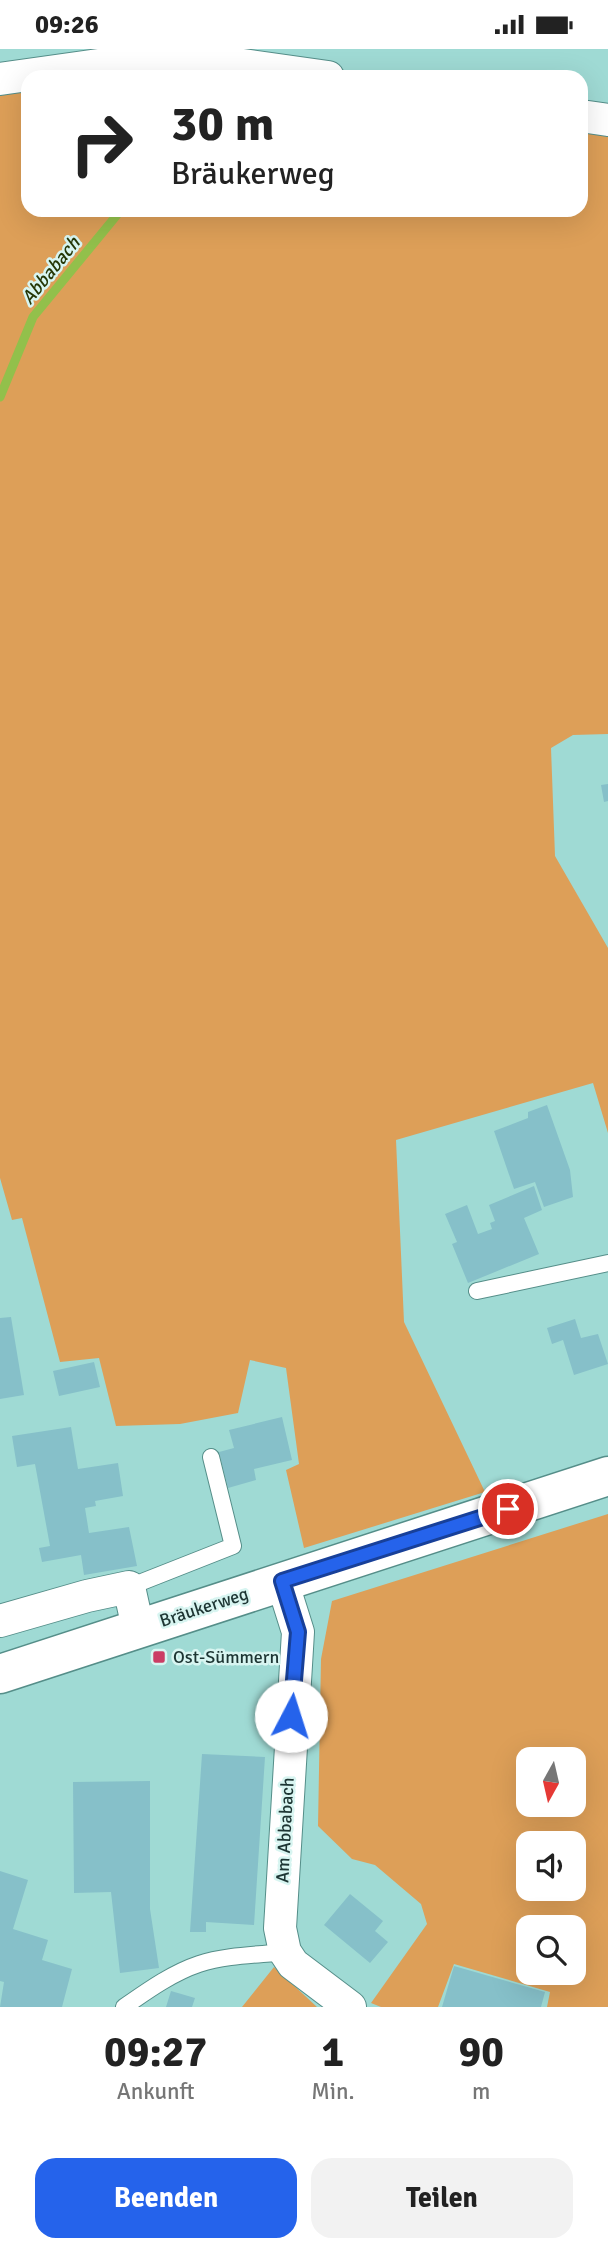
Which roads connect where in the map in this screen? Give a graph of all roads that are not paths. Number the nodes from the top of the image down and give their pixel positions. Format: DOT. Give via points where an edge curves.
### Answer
graph roads {
  1 [pos="64,70"];
  2 [pos="284,70"];
  3 [pos="21,76"];
  4 [pos="0,79"];
  5 [pos="588,117"];
  6 [pos="608,120"];
  7 [pos="608,1262"];
  8 [pos="477,1291"];
  9 [pos="211,1457"];
  10 [pos="608,1476"];
  11 [pos="282,1581"];
  12 [pos="129,1587"];
  13 [pos="0,1621"];
  14 [pos="138,1628"];
  15 [pos="0,1674"];
  16 [pos="285,1952"];
  17 [pos="124,2007"];
  18 [pos="350,2007"];
  1 -- 2 [label="street" via="200,59"];
  3 -- 4 [label="street"];
  5 -- 6 [label="street"];
  7 -- 8 [label="lane"];
  9 -- 12 [label="lane" via="233,1546"];
  10 -- 11 [label="main road, Bräukerweg"];
  11 -- 14 [label="main road, Bräukerweg"];
  11 -- 16 [label="street, Am Abbabach" via="298,1632 280,1928"];
  12 -- 13 [label="street"];
  12 -- 14 [label="street"];
  14 -- 15 [label="main road, Bräukerweg"];
  16 -- 17 [label="lane" via="199,1964"];
  16 -- 18 [label="street" via="304,1975"];
}
